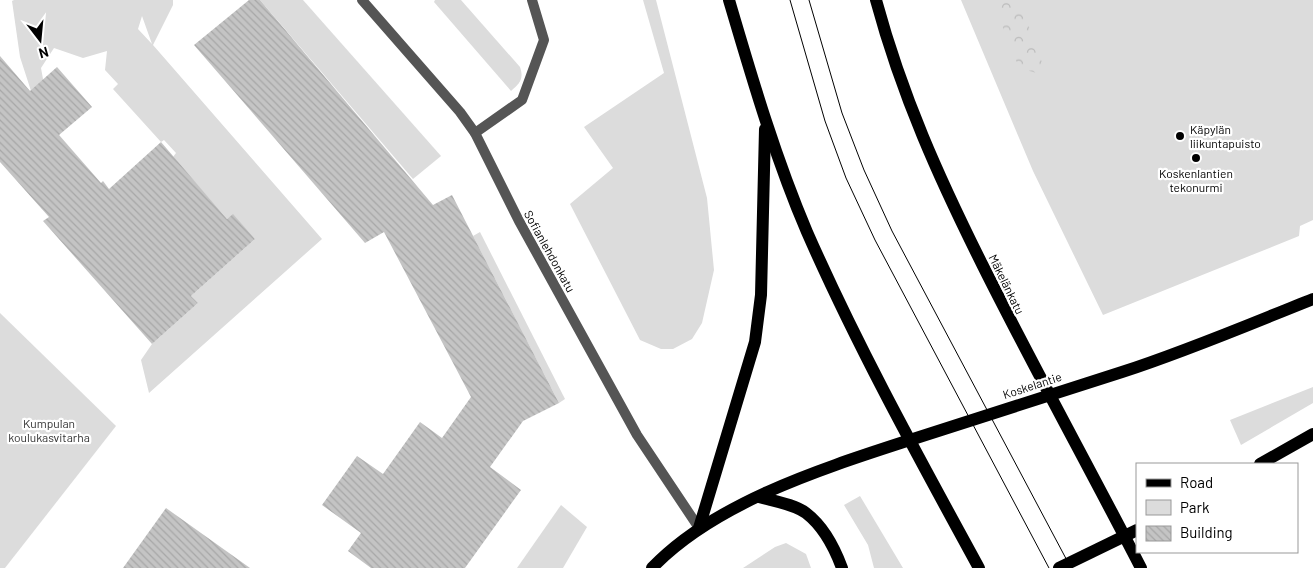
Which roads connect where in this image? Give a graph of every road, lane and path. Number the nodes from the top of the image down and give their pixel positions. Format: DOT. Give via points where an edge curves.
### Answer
graph roads {
  1 [pos="362,0"];
  2 [pos="532,0"];
  3 [pos="729,0"];
  4 [pos="876,0"];
  5 [pos="765,122"];
  6 [pos="476,133"];
  7 [pos="1313,299"];
  8 [pos="1048,394"];
  9 [pos="1313,434"];
  10 [pos="909,440"];
  11 [pos="1262,463"];
  12 [pos="758,497"];
  13 [pos="698,528"];
  14 [pos="1136,530"];
  15 [pos="1125,536"];
  16 [pos="670,550"];
  17 [pos="652,568"];
  18 [pos="662,568"];
  19 [pos="842,568"];
  20 [pos="979,568"];
  21 [pos="1059,568"];
  22 [pos="1142,568"];
  1 -- 6 [label="street, Sofianlehdonkatu"];
  2 -- 6 [label="street" via="544,40 522,100"];
  3 -- 5 [label="main road"];
  4 -- 8 [label="main road, Mäkelänkatu" via="911,110 935,170"];
  5 -- 10 [label="main road" via="811,240 858,343"];
  5 -- 13 [label="main road" via="761,295 755,342"];
  6 -- 13 [label="street, Sofianlehdonkatu" via="519,221 637,436"];
  7 -- 8 [label="main road, Koskelantie" via="1173,354"];
  8 -- 10 [label="main road, Koskelantie"];
  8 -- 15 [label="main road, Mäkelänkatu"];
  9 -- 11 [label="main road"];
  10 -- 12 [label="main road, Koskelantie" via="859,456"];
  10 -- 20 [label="main road"];
  12 -- 13 [label="main road, Koskelantie"];
  12 -- 19 [label="main road" via="806,513 837,553"];
  13 -- 16 [label="main road, Koskelantie"];
  14 -- 15 [label="main road"];
  15 -- 21 [label="main road"];
  15 -- 22 [label="main road, Mäkelänkatu"];
  16 -- 17 [label="main road, Koskelantie"];
  16 -- 18 [label="main road, Koskelantie"];
}
